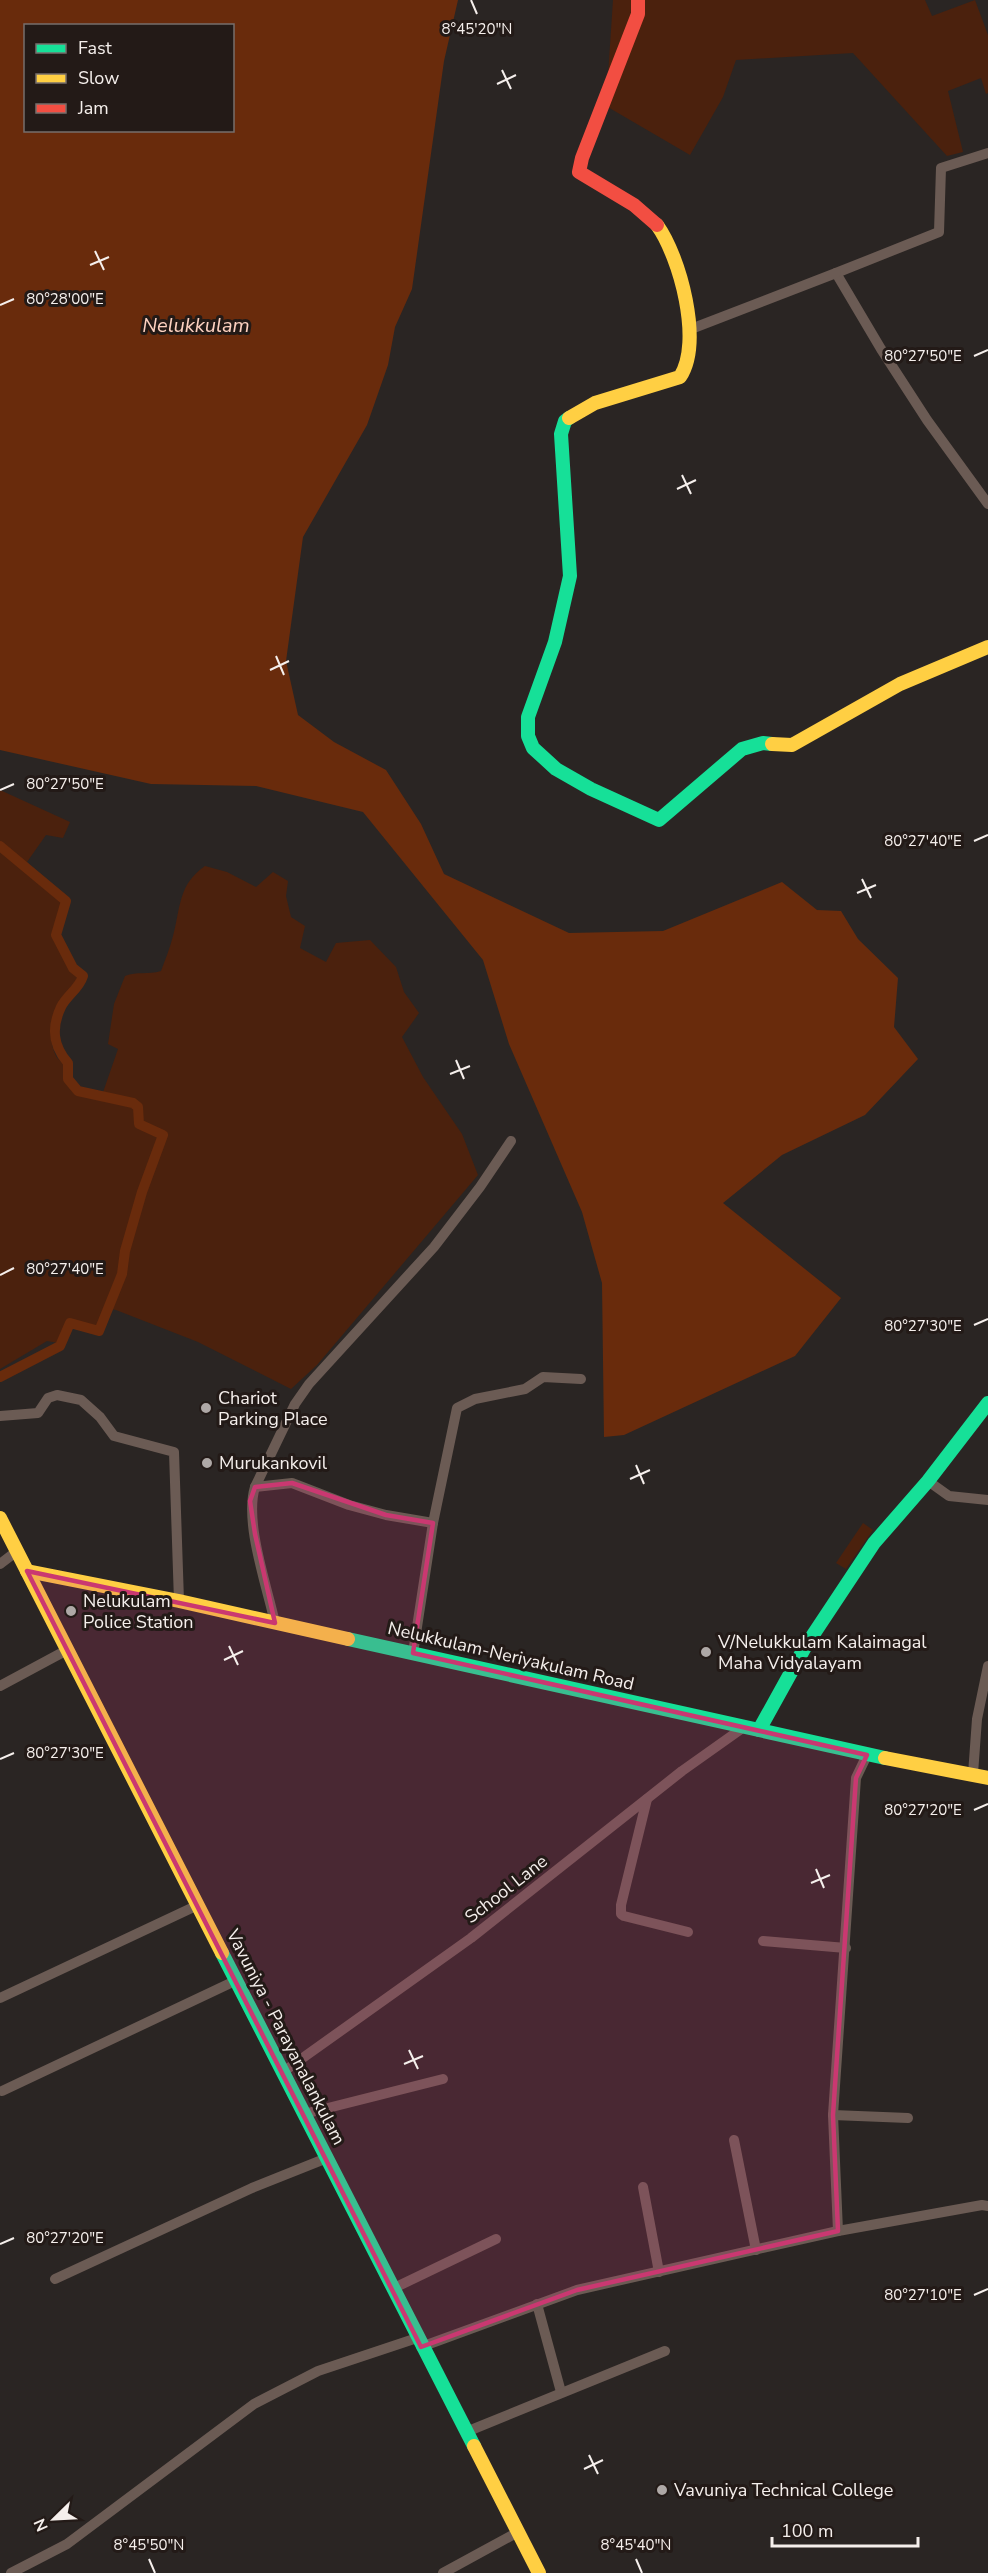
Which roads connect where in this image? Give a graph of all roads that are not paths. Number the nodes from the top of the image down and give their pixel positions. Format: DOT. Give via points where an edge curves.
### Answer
graph roads {
  1 [pos="639,0"];
  2 [pos="988,153"];
  3 [pos="836,273"];
  4 [pos="691,329"];
  5 [pos="988,504"];
  6 [pos="988,647"];
  7 [pos="510,1141"];
  8 [pos="581,1378"];
  9 [pos="988,1403"];
  10 [pos="0,1416"];
  11 [pos="928,1481"];
  12 [pos="255,1487"];
  13 [pos="988,1500"];
  14 [pos="0,1518"];
  15 [pos="433,1523"];
  16 [pos="16,1551"];
  17 [pos="0,1564"];
  18 [pos="27,1571"];
  19 [pos="179,1601"];
  20 [pos="275,1623"];
  21 [pos="67,1650"];
  22 [pos="413,1653"];
  23 [pos="988,1666"];
  24 [pos="0,1686"];
  25 [pos="744,1727"];
  26 [pos="759,1730"];
  27 [pos="867,1755"];
  28 [pos="973,1774"];
  29 [pos="988,1778"];
  30 [pos="647,1799"];
  31 [pos="198,1905"];
  32 [pos="688,1932"];
  33 [pos="763,1941"];
  34 [pos="846,1948"];
  35 [pos="237,1980"];
  36 [pos="0,1998"];
  37 [pos="283,2072"];
  38 [pos="443,2079"];
  39 [pos="2,2091"];
  40 [pos="304,2114"];
  41 [pos="833,2115"];
  42 [pos="908,2118"];
  43 [pos="734,2140"];
  44 [pos="327,2158"];
  45 [pos="643,2187"];
  46 [pos="988,2206"];
  47 [pos="838,2231"];
  48 [pos="496,2239"];
  49 [pos="756,2250"];
  50 [pos="659,2271"];
  51 [pos="55,2278"];
  52 [pos="392,2289"];
  53 [pos="537,2304"];
  54 [pos="419,2342"];
  55 [pos="664,2350"];
  56 [pos="561,2392"];
  57 [pos="466,2432"];
  58 [pos="518,2532"];
  59 [pos="11,2573"];
  60 [pos="443,2573"];
  61 [pos="539,2573"];
  1 -- 4 [label="main road" via="638,14 579,172 659,226 674,262"];
  2 -- 3 [label="street" via="941,168 939,232"];
  3 -- 4 [label="street"];
  3 -- 5 [label="street" via="904,385"];
  4 -- 6 [label="main road" via="686,369 680,377 595,403 565,421 561,434 570,576 555,642 528,717 526,728 533,748 548,763 609,799 658,820 742,749 763,743 792,745 900,684"];
  7 -- 12 [label="street" via="434,1247 309,1384 295,1404"];
  8 -- 15 [label="street" via="543,1377 525,1389 476,1399 457,1408"];
  9 -- 11 [label="main road"];
  10 -- 19 [label="street" via="38,1413 48,1398 57,1395 81,1400 114,1436 174,1452"];
  11 -- 13 [label="street" via="949,1496"];
  11 -- 26 [label="main road" via="874,1543 805,1647"];
  12 -- 15 [label="street" via="292,1483 349,1505"];
  12 -- 20 [label="street" via="250,1501"];
  14 -- 16 [label="main road, Vavuniya - Parayanalankulam"];
  15 -- 22 [label="street"];
  16 -- 17 [label="street"];
  16 -- 18 [label="main road, Vavuniya - Parayanalankulam"];
  18 -- 19 [label="main road, Nelukkulam-Neriyakulam Road"];
  18 -- 21 [label="main road, Vavuniya - Parayanalankulam"];
  19 -- 20 [label="main road, Nelukkulam-Neriyakulam Road"];
  20 -- 22 [label="main road, Nelukkulam-Neriyakulam Road"];
  21 -- 24 [label="street"];
  21 -- 31 [label="main road, Vavuniya - Parayanalankulam"];
  22 -- 25 [label="main road, Nelukkulam-Neriyakulam Road"];
  23 -- 28 [label="street" via="977,1719"];
  25 -- 26 [label="main road, Nelukkulam-Neriyakulam Road"];
  25 -- 30 [label="street, School Lane"];
  26 -- 27 [label="main road, Nelukkulam-Neriyakulam Road"];
  27 -- 28 [label="main road, Nelukkulam-Neriyakulam Road"];
  27 -- 34 [label="street" via="856,1778"];
  28 -- 29 [label="main road, Nelukkulam-Neriyakulam Road"];
  30 -- 32 [label="street" via="621,1914"];
  30 -- 37 [label="street, School Lane" via="471,1938"];
  31 -- 35 [label="main road, Vavuniya - Parayanalankulam"];
  31 -- 36 [label="street"];
  33 -- 34 [label="street"];
  34 -- 41 [label="street"];
  35 -- 37 [label="main road, Vavuniya - Parayanalankulam"];
  35 -- 39 [label="street"];
  37 -- 40 [label="main road, Vavuniya - Parayanalankulam"];
  38 -- 40 [label="street"];
  40 -- 44 [label="main road, Vavuniya - Parayanalankulam"];
  41 -- 42 [label="street"];
  41 -- 47 [label="street"];
  43 -- 49 [label="street"];
  44 -- 51 [label="street"];
  44 -- 52 [label="main road, Vavuniya - Parayanalankulam"];
  45 -- 50 [label="street"];
  46 -- 47 [label="street"];
  47 -- 49 [label="street"];
  48 -- 52 [label="street"];
  49 -- 50 [label="street"];
  50 -- 53 [label="street" via="577,2290"];
  52 -- 54 [label="main road, Vavuniya - Parayanalankulam"];
  53 -- 54 [label="street"];
  53 -- 56 [label="street"];
  54 -- 57 [label="main road, Vavuniya - Parayanalankulam"];
  54 -- 59 [label="street" via="318,2371 254,2404 67,2544"];
  55 -- 56 [label="street"];
  56 -- 57 [label="street"];
  57 -- 58 [label="main road, Vavuniya - Parayanalankulam"];
  58 -- 60 [label="street"];
  58 -- 61 [label="main road, Vavuniya - Parayanalankulam"];
}
